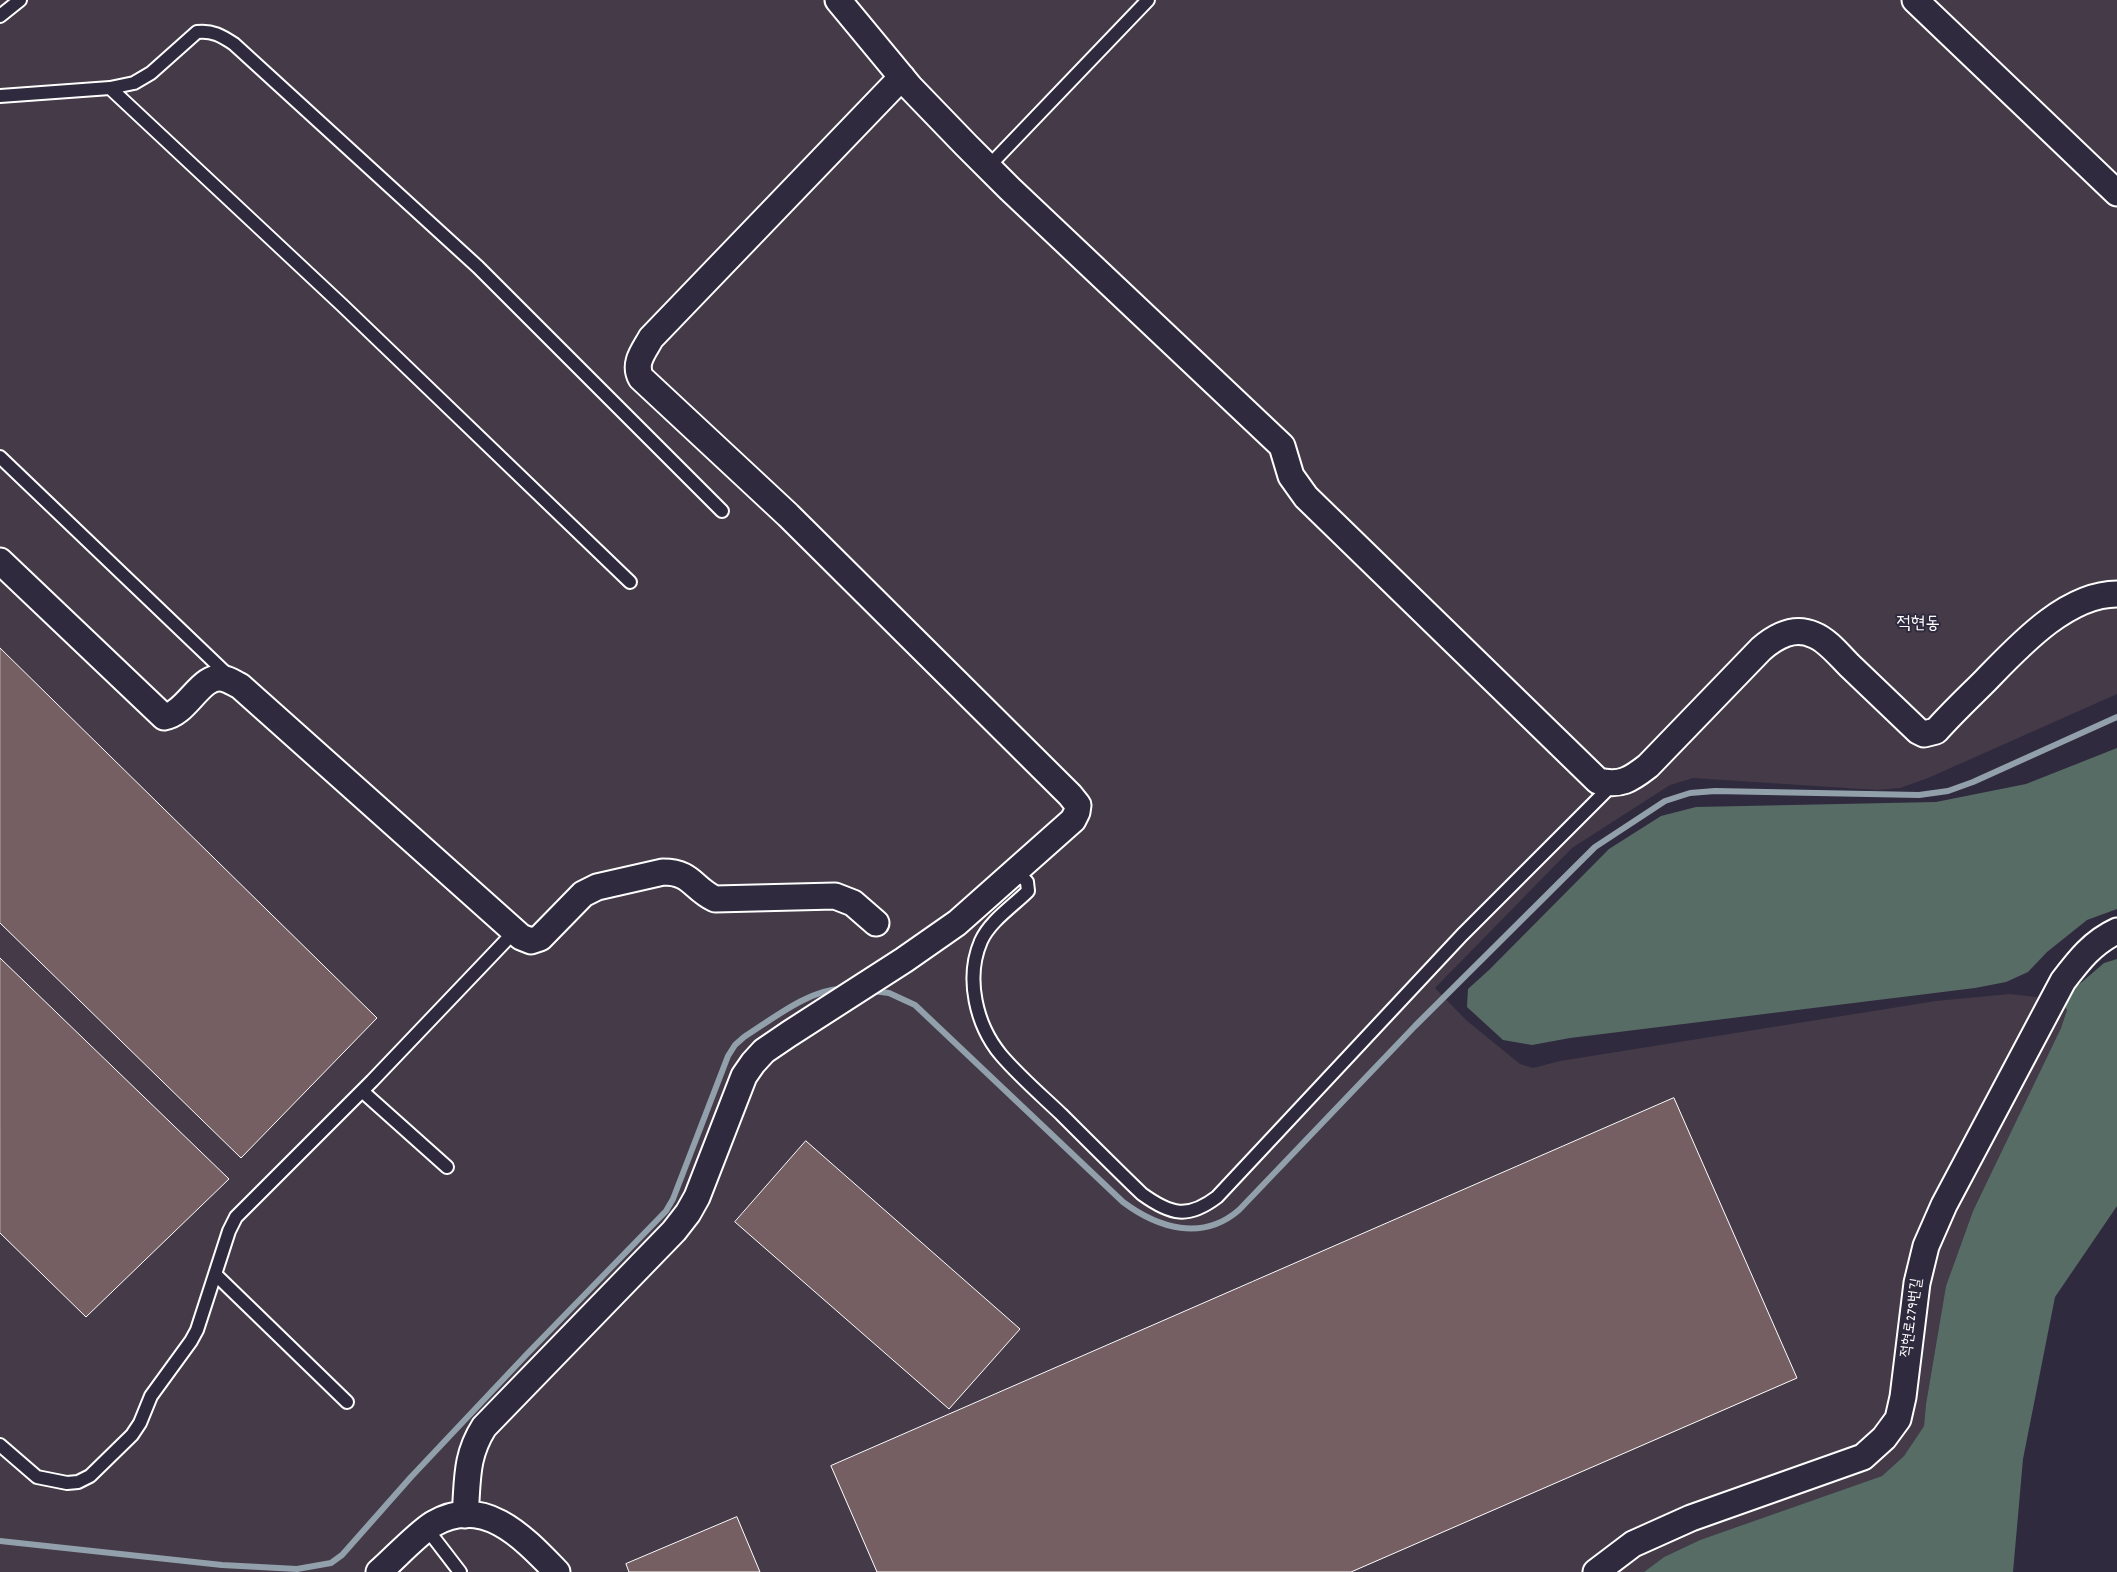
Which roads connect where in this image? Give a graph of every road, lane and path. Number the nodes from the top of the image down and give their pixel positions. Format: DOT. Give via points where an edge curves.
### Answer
graph roads {
  1 [pos="20,0"];
  2 [pos="1148,0"];
  3 [pos="1915,0"];
  4 [pos="845,3"];
  5 [pos="0,16"];
  6 [pos="902,77"];
  7 [pos="110,88"];
  8 [pos="0,96"];
  9 [pos="988,167"];
  10 [pos="2117,193"];
  11 [pos="0,456"];
  12 [pos="722,511"];
  13 [pos="0,561"];
  14 [pos="630,582"];
  15 [pos="2117,594"];
  16 [pos="240,686"];
  17 [pos="1613,784"];
  18 [pos="1016,870"];
  19 [pos="876,923"];
  20 [pos="515,931"];
  21 [pos="2117,931"];
  22 [pos="362,1091"];
  23 [pos="447,1167"];
  24 [pos="215,1274"];
  25 [pos="347,1402"];
  26 [pos="0,1445"];
  27 [pos="465,1515"];
  28 [pos="427,1529"];
  29 [pos="379,1572"];
  30 [pos="460,1572"];
  31 [pos="557,1572"];
  32 [pos="1596,1572"];
  1 -- 5 [label="lane"];
  2 -- 9 [label="lane"];
  3 -- 10 [label="street"];
  4 -- 6 [label="street"];
  6 -- 9 [label="street"];
  6 -- 18 [label="street" via="651,338 638,360 637,370 640,378 788,515 1070,794 1078,805 1072,820"];
  7 -- 8 [label="lane"];
  7 -- 12 [label="lane" via="134,83 151,73 197,32 219,35 234,44 478,267"];
  7 -- 14 [label="lane"];
  9 -- 17 [label="street" via="1282,446 1291,476 1306,497 1589,774 1598,781"];
  11 -- 16 [label="lane"];
  13 -- 16 [label="street" via="164,717 178,712 208,681 225,678"];
  15 -- 17 [label="street" via="2085,600 2036,631 1936,731 1924,734 1814,635 1803,632 1776,636 1648,766 1631,779"];
  16 -- 20 [label="street"];
  17 -- 18 [label="lane" via="1462,935 1217,1197 1192,1212 1177,1212 1157,1205 1142,1194 1014,1069 991,1041 976,999 974,967 987,930 1028,891 1027,882"];
  18 -- 27 [label="street" via="944,932 770,1047 753,1063 744,1076 688,1213 484,1428 475,1442 470,1455"];
  19 -- 20 [label="street" via="853,902 835,896 715,899 687,876 663,872 597,886 583,894 540,938 531,941"];
  20 -- 22 [label="lane"];
  21 -- 32 [label="street, 적현로279번길" via="2101,939 2079,959 2063,981 1944,1205 1926,1246 1917,1283 1900,1412 1884,1438 1862,1457 1691,1518 1633,1544"];
  22 -- 23 [label="lane"];
  22 -- 24 [label="lane" via="236,1217"];
  24 -- 25 [label="lane"];
  24 -- 26 [label="lane" via="197,1330 184,1353 151,1396 132,1435 90,1476 66,1483 38,1477"];
  27 -- 28 [label="street" via="451,1515"];
  27 -- 31 [label="street" via="479,1515 504,1524 530,1544"];
  28 -- 29 [label="street"];
  28 -- 30 [label="lane"];
}
